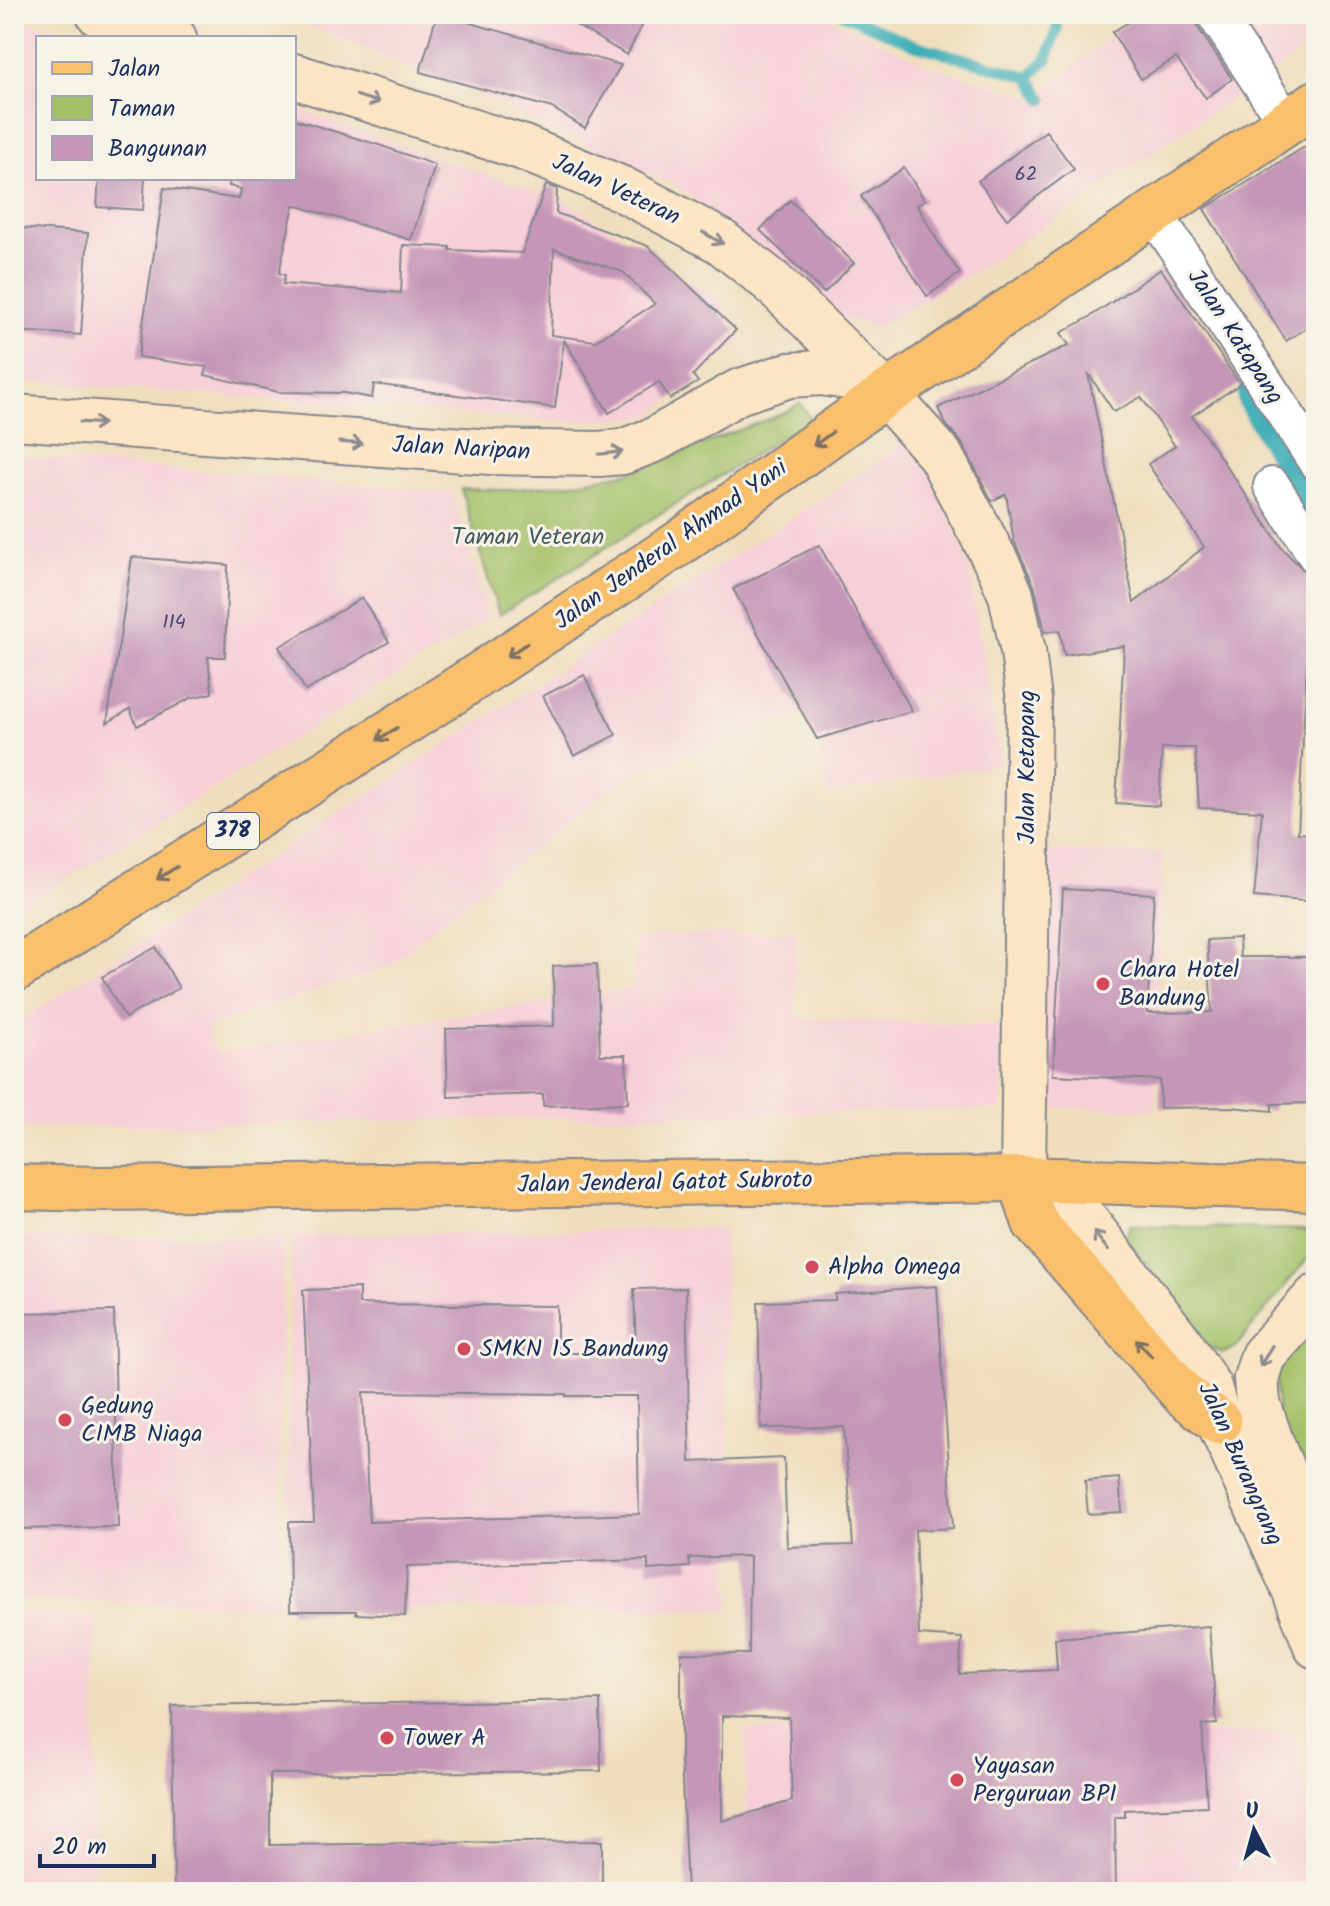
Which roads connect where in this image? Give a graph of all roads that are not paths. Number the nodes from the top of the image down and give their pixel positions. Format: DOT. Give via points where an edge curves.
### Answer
graph roads {
  1 [pos="99,14"];
  2 [pos="1215,14"];
  3 [pos="168,36"];
  4 [pos="296,77"];
  5 [pos="1301,113"];
  6 [pos="1154,213"];
  7 [pos="886,394"];
  8 [pos="14,417"];
  9 [pos="1313,447"];
  10 [pos="1272,486"];
  11 [pos="1316,555"];
  12 [pos="14,970"];
  13 [pos="20,1177"];
  14 [pos="1038,1180"];
  15 [pos="1316,1188"];
  16 [pos="1316,1297"];
  17 [pos="1316,1552"];
  18 [pos="1316,1646"];
  1 -- 3 [label="main road"];
  2 -- 5 [label="street"];
  4 -- 7 [label="main road, Jalan Veteran, one-way" via="521,147 622,189 720,241 772,282"];
  5 -- 6 [label="main road, Jalan Jenderal Ahmad Yani"];
  6 -- 7 [label="main road, Jalan Jenderal Ahmad Yani"];
  6 -- 9 [label="street, Jalan Katapang"];
  8 -- 7 [label="main road, Jalan Naripan, one-way" via="491,452 599,454 656,439 738,392 789,375 854,378"];
  7 -- 12 [label="main road, Jalan Jenderal Ahmad Yani / 378, one-way" via="678,544"];
  7 -- 14 [label="main road, Jalan Ketapang" via="940,455 985,539 1011,595 1023,651 1029,700"];
  10 -- 11 [label="street"];
  13 -- 14 [label="main road, Jalan Jenderal Gatot Subroto" via="100,1189"];
  14 -- 15 [label="main road, Jalan Jenderal Gatot Subroto"];
  18 -- 14 [label="main road, Jalan Burangrang, one-way" via="1219,1422 1184,1395 1035,1223 1027,1200"];
  16 -- 17 [label="main road, Jalan Burangrang, one-way" via="1263,1356 1256,1378 1271,1442"];
}
